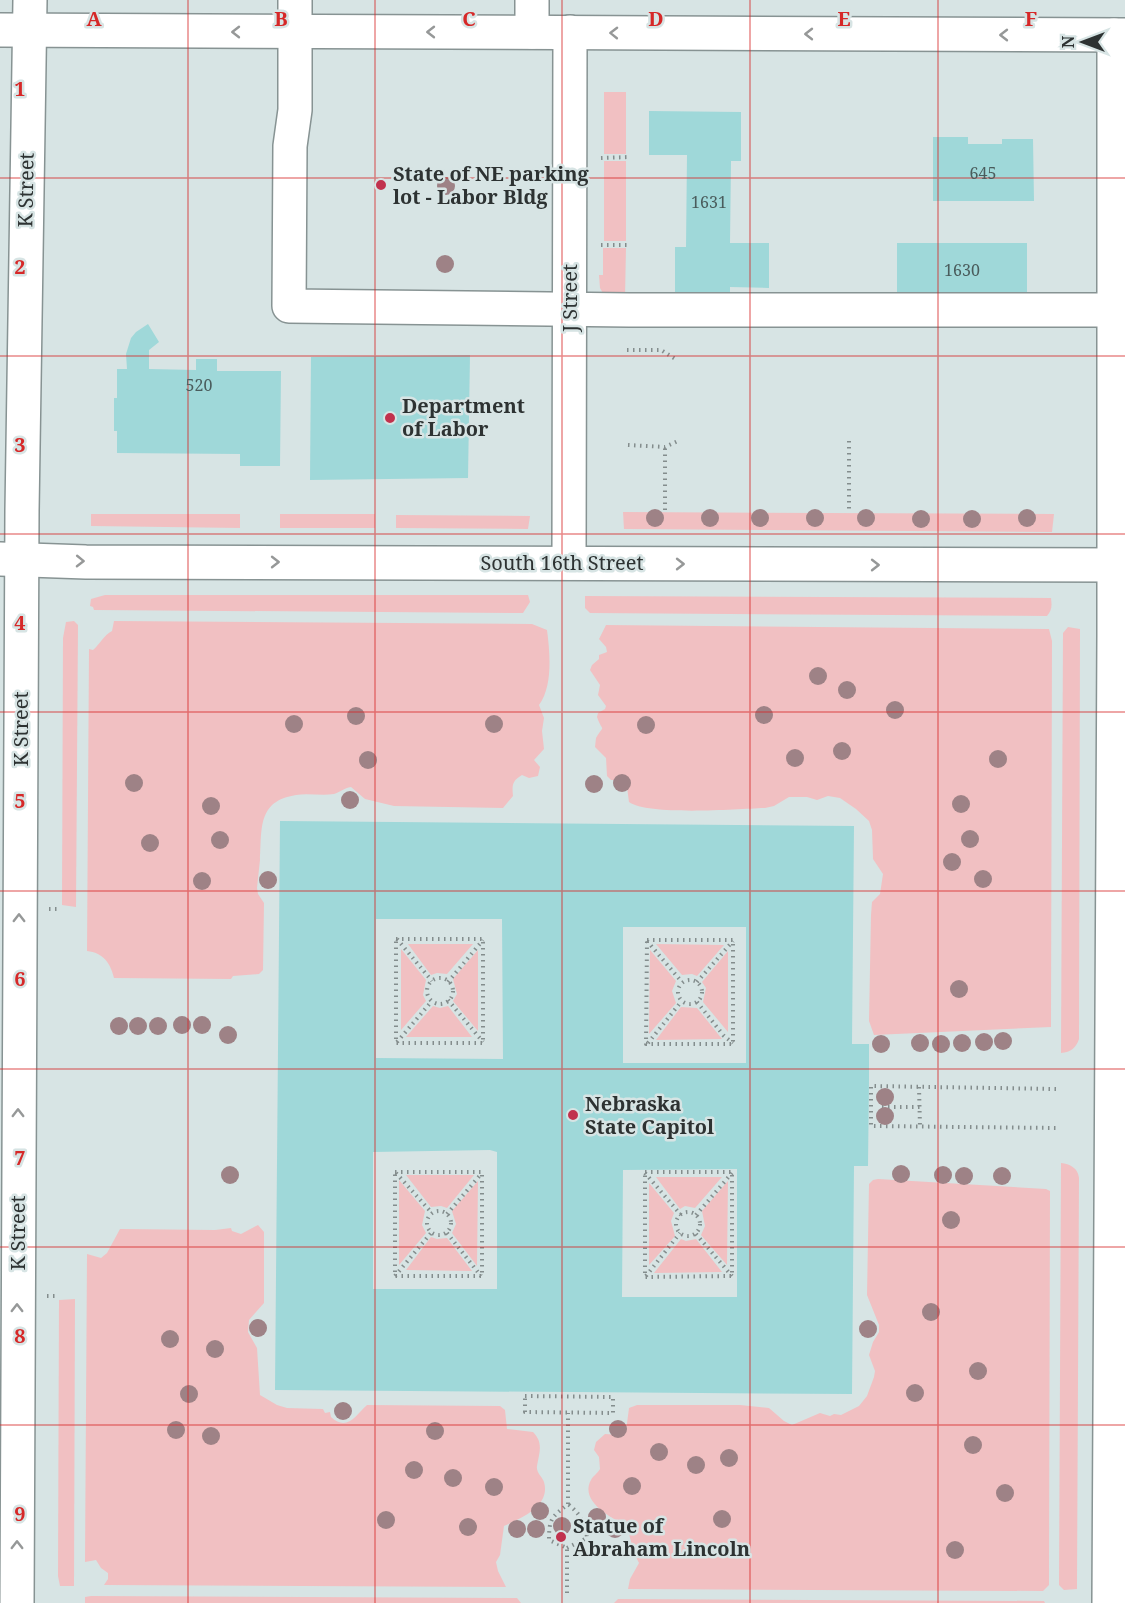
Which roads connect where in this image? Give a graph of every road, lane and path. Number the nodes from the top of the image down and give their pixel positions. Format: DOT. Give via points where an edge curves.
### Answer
graph roads {
  1 [pos="296,0"];
  2 [pos="532,0"];
  3 [pos="20,20"];
  4 [pos="296,32"];
  5 [pos="532,32"];
  6 [pos="570,32"];
  7 [pos="1120,35"];
  8 [pos="630,157"];
  9 [pos="601,158"];
  10 [pos="601,244"];
  11 [pos="629,244"];
  12 [pos="570,310"];
  13 [pos="1115,310"];
  14 [pos="627,350"];
  15 [pos="677,360"];
  16 [pos="678,441"];
  17 [pos="849,441"];
  18 [pos="628,445"];
  19 [pos="665,447"];
  20 [pos="665,510"];
  21 [pos="849,510"];
  22 [pos="11,559"];
  23 [pos="569,563"];
  24 [pos="1119,565"];
  25 [pos="396,939"];
  26 [pos="483,939"];
  27 [pos="647,940"];
  28 [pos="733,940"];
  29 [pos="432,981"];
  30 [pos="448,982"];
  31 [pos="682,982"];
  32 [pos="697,982"];
  33 [pos="448,1000"];
  34 [pos="432,1001"];
  35 [pos="681,1002"];
  36 [pos="697,1002"];
  37 [pos="396,1042"];
  38 [pos="483,1043"];
  39 [pos="648,1044"];
  40 [pos="733,1044"];
  41 [pos="1118,1082"];
  42 [pos="919,1087"];
  43 [pos="1056,1089"];
  44 [pos="882,1107"];
  45 [pos="920,1107"];
  46 [pos="920,1127"];
  47 [pos="1056,1128"];
  48 [pos="1118,1132"];
  49 [pos="395,1172"];
  50 [pos="482,1172"];
  51 [pos="645,1172"];
  52 [pos="732,1172"];
  53 [pos="432,1213"];
  54 [pos="447,1214"];
  55 [pos="681,1215"];
  56 [pos="696,1215"];
  57 [pos="431,1233"];
  58 [pos="447,1233"];
  59 [pos="680,1233"];
  60 [pos="696,1233"];
  61 [pos="395,1276"];
  62 [pos="482,1276"];
  63 [pos="732,1276"];
  64 [pos="645,1277"];
  65 [pos="46,1295"];
  66 [pos="59,1296"];
  67 [pos="568,1413"];
  68 [pos="568,1504"];
  69 [pos="567,1548"];
  70 [pos="567,1593"];
  71 [pos="17,1603"];
  72 [pos="1109,1603"];
  1 -- 4 [label="main road"];
  2 -- 5 [label="main road"];
  4 -- 3 [label="main road, one-way"];
  3 -- 22 [label="main road, K Street" via="24,302"];
  5 -- 4 [label="main road, one-way"];
  4 -- 12 [label="main road" via="295,110 290,146 289,306"];
  5 -- 6 [label="main road"];
  7 -- 6 [label="main road, one-way"];
  6 -- 12 [label="main road, J Street"];
  7 -- 13 [label="main road"];
  8 -- 9 [label="path"];
  10 -- 11 [label="path"];
  12 -- 13 [label="main road"];
  12 -- 23 [label="main road, J Street"];
  13 -- 24 [label="main road"];
  14 -- 15 [label="path" via="661,350"];
  16 -- 19 [label="path"];
  17 -- 21 [label="path"];
  18 -- 19 [label="path"];
  19 -- 20 [label="path"];
  22 -- 23 [label="main road, South 16th Street, one-way"];
  71 -- 22 [label="main road, K Street, one-way" via="18,1006"];
  23 -- 24 [label="main road, South 16th Street, one-way"];
  24 -- 41 [label="main road"];
  25 -- 26 [label="path"];
  25 -- 29 [label="path"];
  25 -- 37 [label="path"];
  26 -- 30 [label="path"];
  26 -- 38 [label="path"];
  27 -- 28 [label="path"];
  27 -- 31 [label="path"];
  27 -- 39 [label="path"];
  28 -- 32 [label="path"];
  28 -- 40 [label="path"];
  29 -- 30 [label="path"];
  29 -- 34 [label="path" via="427,994"];
  30 -- 33 [label="path" via="452,990"];
  31 -- 32 [label="path"];
  31 -- 35 [label="path" via="677,992"];
  32 -- 36 [label="path" via="702,992"];
  33 -- 34 [label="path" via="441,1004"];
  33 -- 38 [label="path"];
  34 -- 37 [label="path"];
  35 -- 36 [label="path"];
  35 -- 39 [label="path"];
  36 -- 40 [label="path"];
  37 -- 38 [label="path"];
  39 -- 40 [label="path"];
  41 -- 48 [label="main road"];
  42 -- 43 [label="path"];
  42 -- 45 [label="path"];
  42 -- 46 [label="path" via="871,1086 871,1126"];
  44 -- 45 [label="path"];
  45 -- 46 [label="path"];
  46 -- 47 [label="path"];
  48 -- 72 [label="main road"];
  49 -- 50 [label="path"];
  49 -- 53 [label="path"];
  49 -- 61 [label="path"];
  50 -- 54 [label="path"];
  50 -- 62 [label="path"];
  51 -- 52 [label="path"];
  51 -- 55 [label="path"];
  51 -- 64 [label="path"];
  52 -- 56 [label="path"];
  52 -- 63 [label="path"];
  53 -- 54 [label="path"];
  53 -- 57 [label="path" via="427,1223"];
  54 -- 58 [label="path" via="451,1224"];
  55 -- 56 [label="path"];
  55 -- 59 [label="path" via="676,1222"];
  56 -- 60 [label="path" via="700,1222"];
  57 -- 58 [label="path"];
  57 -- 61 [label="path"];
  58 -- 62 [label="path"];
  59 -- 60 [label="path"];
  59 -- 64 [label="path"];
  60 -- 63 [label="path"];
  61 -- 62 [label="path"];
  63 -- 64 [label="path"];
  65 -- 66 [label="path"];
  67 -- 67 [label="path" via="525,1412 525,1396 612,1397 612,1413"];
  67 -- 68 [label="path"];
  68 -- 69 [label="path" via="582,1520 587,1538"];
  68 -- 69 [label="path" via="551,1519 549,1526 549,1540"];
  69 -- 70 [label="path"];
}
